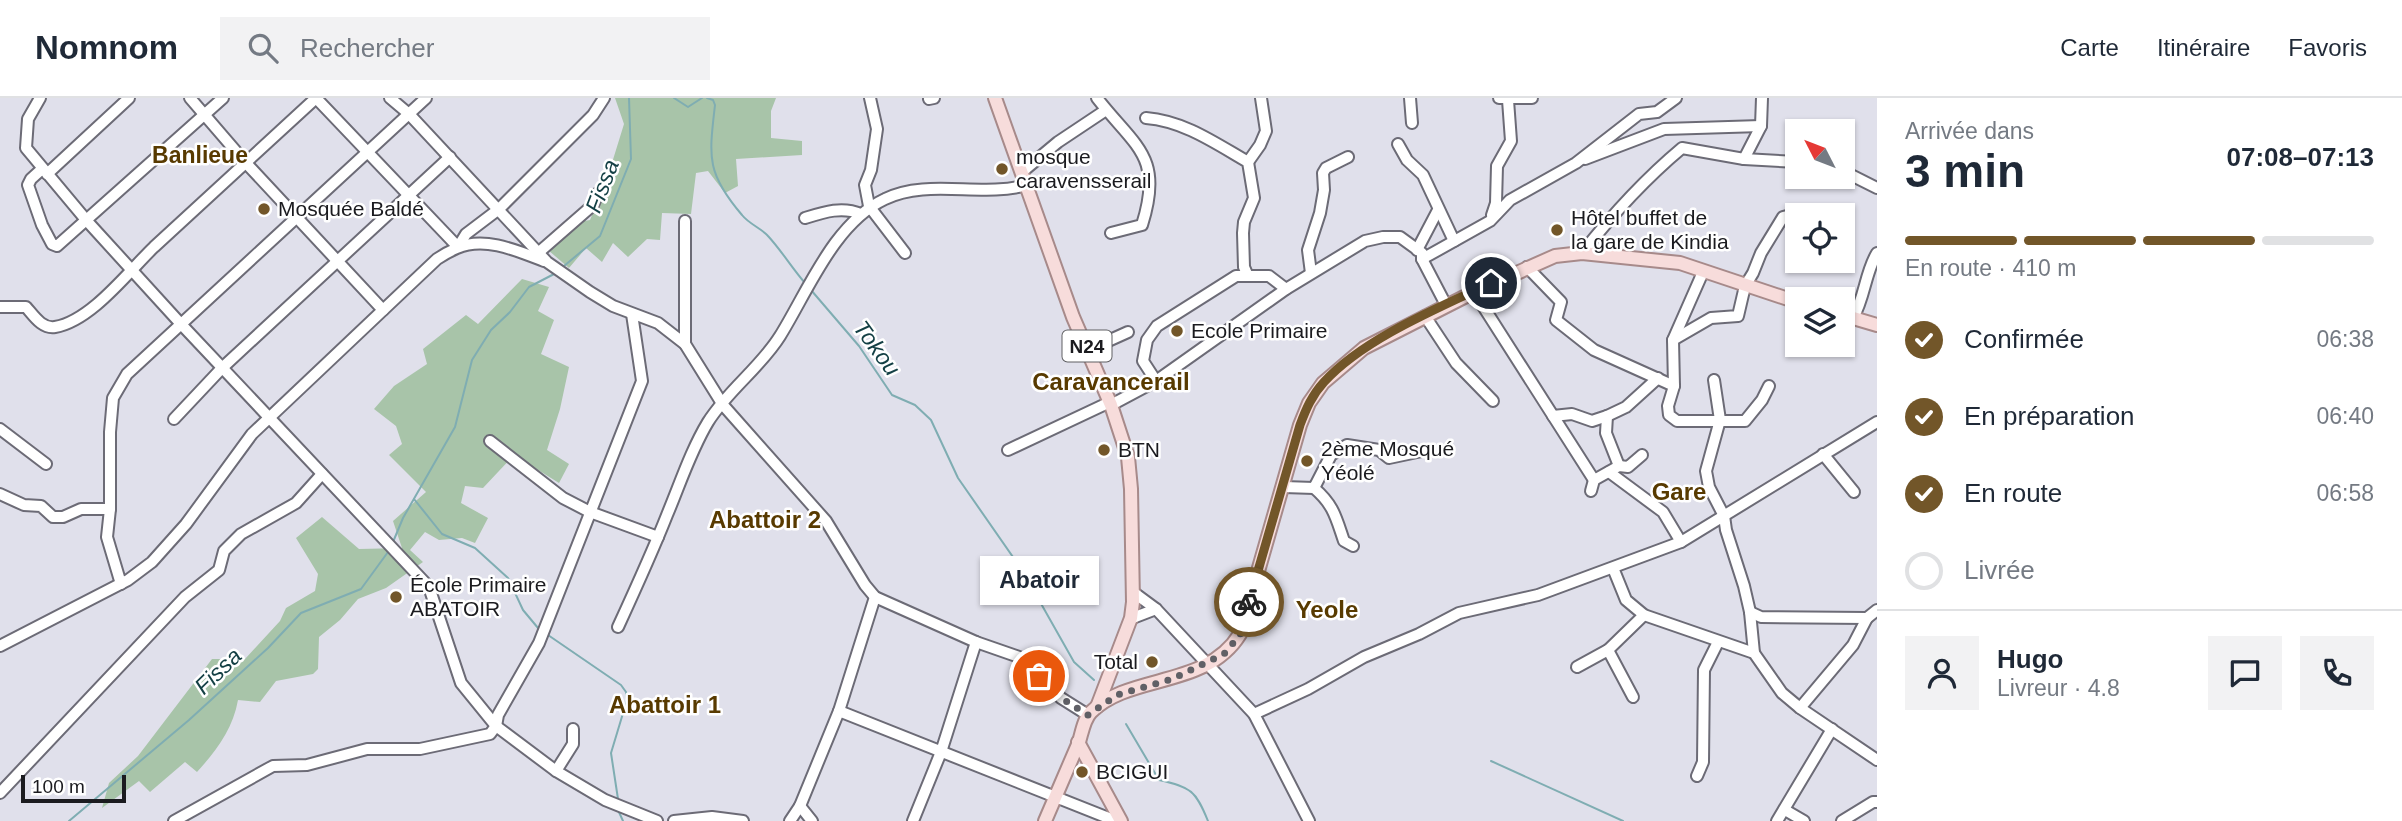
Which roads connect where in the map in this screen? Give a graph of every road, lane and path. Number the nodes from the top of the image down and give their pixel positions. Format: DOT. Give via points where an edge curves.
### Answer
graph roads {
  1 [pos="40,98"];
  2 [pos="129,98"];
  3 [pos="190,98"];
  4 [pos="223,98"];
  5 [pos="316,98"];
  6 [pos="390,98"];
  7 [pos="426,98"];
  8 [pos="604,98"];
  9 [pos="870,98"];
  10 [pos="995,98"];
  11 [pos="1097,98"];
  12 [pos="1261,98"];
  13 [pos="1410,98"];
  14 [pos="1532,98"];
  15 [pos="1676,98"];
  16 [pos="1762,98"];
  17 [pos="1503,99"];
  18 [pos="1106,110"];
  19 [pos="408,114"];
  20 [pos="205,115"];
  21 [pos="1146,118"];
  22 [pos="1412,123"];
  23 [pos="1761,126"];
  24 [pos="1398,144"];
  25 [pos="367,152"];
  26 [pos="450,157"];
  27 [pos="1348,157"];
  28 [pos="1745,159"];
  29 [pos="1785,161"];
  30 [pos="1248,162"];
  31 [pos="246,163"];
  32 [pos="1576,163"];
  33 [pos="44,171"];
  34 [pos="1855,177"];
  35 [pos="1024,178"];
  36 [pos="1877,188"];
  37 [pos="598,193"];
  38 [pos="408,195"];
  39 [pos="499,209"];
  40 [pos="865,210"];
  41 [pos="1438,210"];
  42 [pos="1785,216"];
  43 [pos="296,217"];
  44 [pos="805,218"];
  45 [pos="87,221"];
  46 [pos="685,221"];
  47 [pos="1490,221"];
  48 [pos="1111,233"];
  49 [pos="1454,241"];
  50 [pos="458,247"];
  51 [pos="538,253"];
  52 [pos="905,253"];
  53 [pos="1582,253"];
  54 [pos="1877,253"];
  55 [pos="1420,254"];
  56 [pos="337,261"];
  57 [pos="547,262"];
  58 [pos="1527,267"];
  59 [pos="131,268"];
  60 [pos="1703,272"];
  61 [pos="1311,273"];
  62 [pos="1247,274"];
  63 [pos="1745,286"];
  64 [pos="1286,289"];
  65 [pos="1474,292"];
  66 [pos="1785,298"];
  67 [pos="1447,305"];
  68 [pos="0,307"];
  69 [pos="383,310"];
  70 [pos="1855,310"];
  71 [pos="632,314"];
  72 [pos="1425,316"];
  73 [pos="1855,319"];
  74 [pos="180,323"];
  75 [pos="1877,325"];
  76 [pos="1128,332"];
  77 [pos="1673,340"];
  78 [pos="685,344"];
  79 [pos="1088,349"];
  80 [pos="222,368"];
  81 [pos="1658,378"];
  82 [pos="1714,380"];
  83 [pos="1156,381"];
  84 [pos="1674,386"];
  85 [pos="1769,386"];
  86 [pos="1493,401"];
  87 [pos="1111,404"];
  88 [pos="723,405"];
  89 [pos="1553,415"];
  90 [pos="1606,416"];
  91 [pos="270,418"];
  92 [pos="174,419"];
  93 [pos="1720,421"];
  94 [pos="1877,422"];
  95 [pos="0,429"];
  96 [pos="489,441"];
  97 [pos="1008,450"];
  98 [pos="1422,451"];
  99 [pos="1823,454"];
  100 [pos="1642,456"];
  101 [pos="46,464"];
  102 [pos="1614,469"];
  103 [pos="322,474"];
  104 [pos="1284,487"];
  105 [pos="1314,488"];
  106 [pos="1854,492"];
  107 [pos="0,494"];
  108 [pos="110,509"];
  109 [pos="590,512"];
  110 [pos="1724,516"];
  111 [pos="658,537"];
  112 [pos="1681,542"];
  113 [pos="1353,546"];
  114 [pos="1613,568"];
  115 [pos="121,584"];
  116 [pos="875,597"];
  117 [pos="1133,597"];
  118 [pos="1156,609"];
  119 [pos="1877,610"];
  120 [pos="1751,612"];
  121 [pos="1644,615"];
  122 [pos="1867,618"];
  123 [pos="1130,619"];
  124 [pos="618,627"];
  125 [pos="976,642"];
  126 [pos="1718,642"];
  127 [pos="0,646"];
  128 [pos="1608,650"];
  129 [pos="1754,653"];
  130 [pos="1206,664"];
  131 [pos="1577,667"];
  132 [pos="1633,697"];
  133 [pos="1800,708"];
  134 [pos="839,711"];
  135 [pos="1093,711"];
  136 [pos="1254,714"];
  137 [pos="496,726"];
  138 [pos="573,729"];
  139 [pos="1832,729"];
  140 [pos="1078,742"];
  141 [pos="941,752"];
  142 [pos="1877,760"];
  143 [pos="556,771"];
  144 [pos="1697,776"];
  145 [pos="0,793"];
  146 [pos="1055,797"];
  147 [pos="1877,802"];
  148 [pos="800,806"];
  149 [pos="1785,810"];
  150 [pos="174,821"];
  151 [pos="657,821"];
  152 [pos="674,821"];
  153 [pos="743,821"];
  154 [pos="790,821"];
  155 [pos="812,821"];
  156 [pos="913,821"];
  157 [pos="1045,821"];
  158 [pos="1116,821"];
  159 [pos="1121,821"];
  160 [pos="1309,821"];
  161 [pos="1777,821"];
  162 [pos="1804,821"];
  163 [pos="1842,821"];
  1 -- 33 [label="street" via="28,119 26,148"];
  2 -- 33 [label="street"];
  3 -- 20 [label="street"];
  4 -- 20 [label="street"];
  5 -- 25 [label="street"];
  5 -- 31 [label="street"];
  6 -- 19 [label="street"];
  7 -- 19 [label="street"];
  8 -- 39 [label="street" via="593,115"];
  9 -- 40 [label="street" via="877,129 865,185"];
  10 -- 35 [label="main road, N24"];
  11 -- 18 [label="street"];
  12 -- 30 [label="street" via="1266,131"];
  13 -- 22 [label="street"];
  14 -- 17 [label="street"];
  15 -- 32 [label="street" via="1657,112 1639,114"];
  16 -- 23 [label="street"];
  17 -- 47 [label="street" via="1511,141 1497,166 1496,203"];
  18 -- 35 [label="street" via="1058,142"];
  18 -- 48 [label="street" via="1143,151 1149,178 1149,202 1142,225"];
  19 -- 25 [label="street"];
  19 -- 26 [label="street"];
  20 -- 31 [label="street"];
  20 -- 45 [label="street"];
  21 -- 30 [label="street" via="1167,120 1194,131"];
  23 -- 28 [label="street"];
  23 -- 32 [label="street" via="1664,129"];
  24 -- 41 [label="street" via="1423,175"];
  25 -- 38 [label="street"];
  25 -- 43 [label="street"];
  26 -- 38 [label="street"];
  26 -- 39 [label="street"];
  27 -- 61 [label="street" via="1323,173 1320,213 1308,250"];
  28 -- 29 [label="street"];
  28 -- 53 [label="street" via="1682,148 1608,219"];
  30 -- 62 [label="street" via="1254,198 1244,222"];
  31 -- 43 [label="street"];
  31 -- 59 [label="street"];
  32 -- 47 [label="street" via="1510,200"];
  33 -- 45 [label="street"];
  33 -- 45 [label="street" via="28,185 52,244 57,246"];
  34 -- 36 [label="street"];
  35 -- 40 [label="street" via="1008,190 930,189 889,197"];
  35 -- 79 [label="main road, N24"];
  37 -- 51 [label="street" via="593,205"];
  38 -- 50 [label="street"];
  38 -- 56 [label="street"];
  39 -- 50 [label="street" via="466,234"];
  39 -- 51 [label="street"];
  40 -- 44 [label="street" via="827,211"];
  40 -- 52 [label="street"];
  40 -- 88 [label="street" via="818,267 769,353"];
  41 -- 49 [label="street"];
  41 -- 55 [label="street"];
  42 -- 63 [label="street"];
  43 -- 56 [label="street"];
  43 -- 74 [label="street"];
  45 -- 59 [label="street"];
  46 -- 78 [label="street"];
  47 -- 49 [label="street"];
  49 -- 55 [label="street"];
  50 -- 57 [label="street" via="509,247"];
  50 -- 69 [label="street" via="437,259"];
  51 -- 57 [label="street"];
  53 -- 58 [label="main road" via="1555,256"];
  53 -- 60 [label="main road" via="1680,262"];
  54 -- 70 [label="street" via="1862,302"];
  55 -- 61 [label="street" via="1399,237 1383,237 1365,241"];
  55 -- 67 [label="street"];
  56 -- 69 [label="street"];
  56 -- 80 [label="street"];
  57 -- 71 [label="street"];
  58 -- 65 [label="main road"];
  58 -- 81 [label="street" via="1561,302 1556,320 1594,350"];
  59 -- 68 [label="street" via="101,300 73,321 53,328 44,326 26,307"];
  59 -- 74 [label="street"];
  60 -- 63 [label="main road"];
  60 -- 77 [label="street"];
  61 -- 64 [label="street"];
  62 -- 64 [label="street" via="1269,276"];
  62 -- 83 [label="street" via="1236,276 1157,326 1147,340 1143,361"];
  63 -- 66 [label="main road"];
  63 -- 77 [label="street" via="1738,316 1711,318"];
  64 -- 83 [label="street"];
  65 -- 67 [label="main road"];
  65 -- 89 [label="street"];
  67 -- 72 [label="main road"];
  69 -- 91 [label="street"];
  71 -- 78 [label="street" via="657,323"];
  71 -- 109 [label="street" via="642,381"];
  72 -- 86 [label="street" via="1456,363"];
  72 -- 104 [label="main road" via="1364,348 1323,383 1300,425"];
  73 -- 75 [label="main road"];
  74 -- 80 [label="street"];
  74 -- 108 [label="street" via="127,374 113,398"];
  76 -- 79 [label="street"];
  77 -- 84 [label="street"];
  78 -- 88 [label="street"];
  79 -- 87 [label="main road, N24"];
  80 -- 91 [label="street"];
  80 -- 92 [label="street"];
  81 -- 84 [label="street"];
  81 -- 90 [label="street" via="1626,407"];
  82 -- 93 [label="street"];
  83 -- 87 [label="street"];
  84 -- 93 [label="street" via="1669,415 1677,421"];
  85 -- 93 [label="street" via="1745,421"];
  87 -- 97 [label="street"];
  87 -- 117 [label="main road, N24" via="1128,457"];
  88 -- 111 [label="street" via="699,438"];
  88 -- 116 [label="street" via="826,521"];
  89 -- 90 [label="street" via="1572,414 1592,421"];
  89 -- 102 [label="street" via="1592,486"];
  90 -- 102 [label="street"];
  91 -- 103 [label="street"];
  91 -- 115 [label="street" via="252,434 152,562"];
  93 -- 110 [label="street" via="1706,471"];
  94 -- 99 [label="street"];
  95 -- 101 [label="street"];
  96 -- 109 [label="street" via="563,498"];
  98 -- 105 [label="street" via="1389,458 1379,450 1347,445 1331,455"];
  99 -- 106 [label="street"];
  99 -- 110 [label="street"];
  100 -- 102 [label="street" via="1628,467"];
  102 -- 112 [label="street" via="1663,512"];
  103 -- 137 [label="street" via="429,587 461,683"];
  103 -- 145 [label="street" via="296,503 241,534 224,551 219,570 185,597"];
  104 -- 105 [label="street"];
  104 -- 130 [label="main road" via="1240,635 1224,654"];
  105 -- 113 [label="street" via="1338,518 1344,541"];
  107 -- 108 [label="street" via="24,505 41,506 53,517 80,509"];
  108 -- 115 [label="street" via="107,537"];
  109 -- 111 [label="street"];
  109 -- 137 [label="street" via="539,643"];
  110 -- 112 [label="street"];
  110 -- 120 [label="street"];
  111 -- 124 [label="street"];
  112 -- 114 [label="street"];
  114 -- 121 [label="street" via="1626,600"];
  114 -- 136 [label="street" via="1538,595 1459,613"];
  115 -- 127 [label="street"];
  116 -- 125 [label="street"];
  116 -- 134 [label="street"];
  117 -- 118 [label="street"];
  117 -- 123 [label="main road, N24"];
  118 -- 123 [label="street"];
  118 -- 130 [label="street"];
  119 -- 122 [label="street"];
  120 -- 122 [label="street" via="1761,617"];
  120 -- 129 [label="street"];
  121 -- 126 [label="street"];
  121 -- 128 [label="street"];
  122 -- 133 [label="street" via="1853,645"];
  123 -- 135 [label="main road, N24"];
  125 -- 135 [label="street" via="1022,658 1061,698"];
  125 -- 141 [label="street"];
  126 -- 129 [label="street"];
  126 -- 144 [label="street" via="1703,670 1703,762"];
  128 -- 131 [label="street"];
  128 -- 132 [label="street"];
  129 -- 133 [label="street" via="1782,693"];
  130 -- 135 [label="main road" via="1117,695"];
  130 -- 136 [label="street"];
  133 -- 139 [label="street"];
  134 -- 141 [label="street"];
  134 -- 148 [label="street"];
  135 -- 140 [label="main road"];
  136 -- 160 [label="street"];
  137 -- 143 [label="street"];
  137 -- 150 [label="street" via="490,734 421,749 367,749 307,765 273,766"];
  138 -- 143 [label="street" via="573,744"];
  139 -- 142 [label="street"];
  139 -- 149 [label="street"];
  140 -- 146 [label="main road"];
  140 -- 159 [label="main road"];
  141 -- 146 [label="street"];
  141 -- 156 [label="street"];
  143 -- 151 [label="street" via="605,800"];
  146 -- 157 [label="main road"];
  146 -- 158 [label="street"];
  147 -- 163 [label="street"];
  148 -- 154 [label="street"];
  148 -- 155 [label="street"];
  149 -- 161 [label="street"];
  149 -- 162 [label="street"];
  152 -- 153 [label="street" via="712,817"];
}
